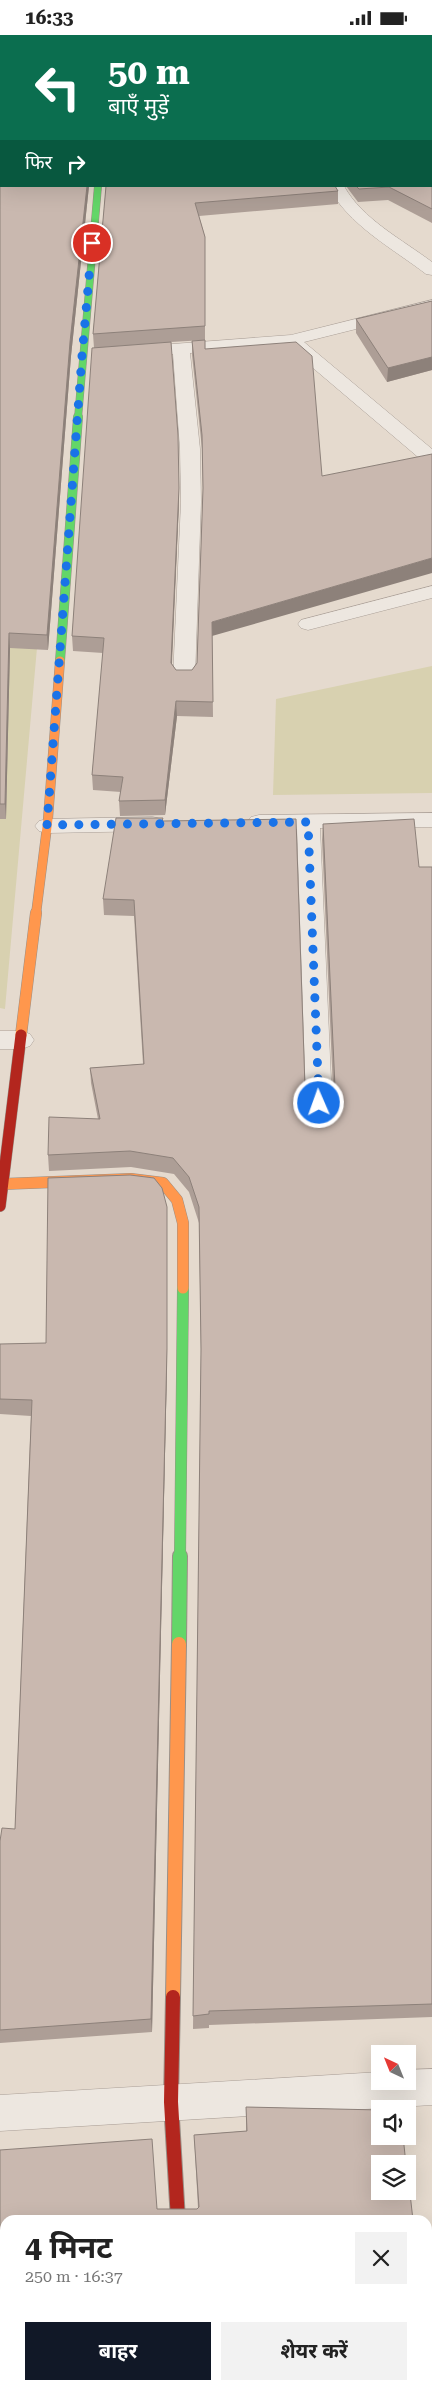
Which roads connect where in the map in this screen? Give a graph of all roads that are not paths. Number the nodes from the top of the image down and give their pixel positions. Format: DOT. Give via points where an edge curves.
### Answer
graph roads {
  1 [pos="98,187"];
  2 [pos="336,187"];
  3 [pos="432,270"];
  4 [pos="432,305"];
  5 [pos="291,340"];
  6 [pos="181,348"];
  7 [pos="82,356"];
  8 [pos="432,459"];
  9 [pos="432,592"];
  10 [pos="308,625"];
  11 [pos="184,678"];
  12 [pos="432,820"];
  13 [pos="308,822"];
  14 [pos="240,823"];
  15 [pos="172,824"];
  16 [pos="47,825"];
  17 [pos="10,1040"];
  18 [pos="319,1103"];
  19 [pos="3,1184"];
  20 [pos="0,1206"];
  21 [pos="432,2087"];
  22 [pos="171,2102"];
  23 [pos="0,2113"];
  24 [pos="178,2215"];
  1 -- 7 [label="street"];
  2 -- 3 [label="street" via="356,213"];
  4 -- 5 [label="street"];
  5 -- 6 [label="street"];
  5 -- 8 [label="street"];
  6 -- 7 [label="street"];
  6 -- 11 [label="street" via="191,503"];
  7 -- 16 [label="street"];
  9 -- 10 [label="street"];
  12 -- 13 [label="street"];
  13 -- 14 [label="street"];
  13 -- 18 [label="street"];
  15 -- 16 [label="street"];
  16 -- 17 [label="street"];
  17 -- 19 [label="street"];
  19 -- 20 [label="street"];
  19 -- 22 [label="street" via="131,1179 163,1183 177,1200 183,1223 184,1365"];
  21 -- 22 [label="street"];
  22 -- 23 [label="street"];
  22 -- 24 [label="street"];
}
